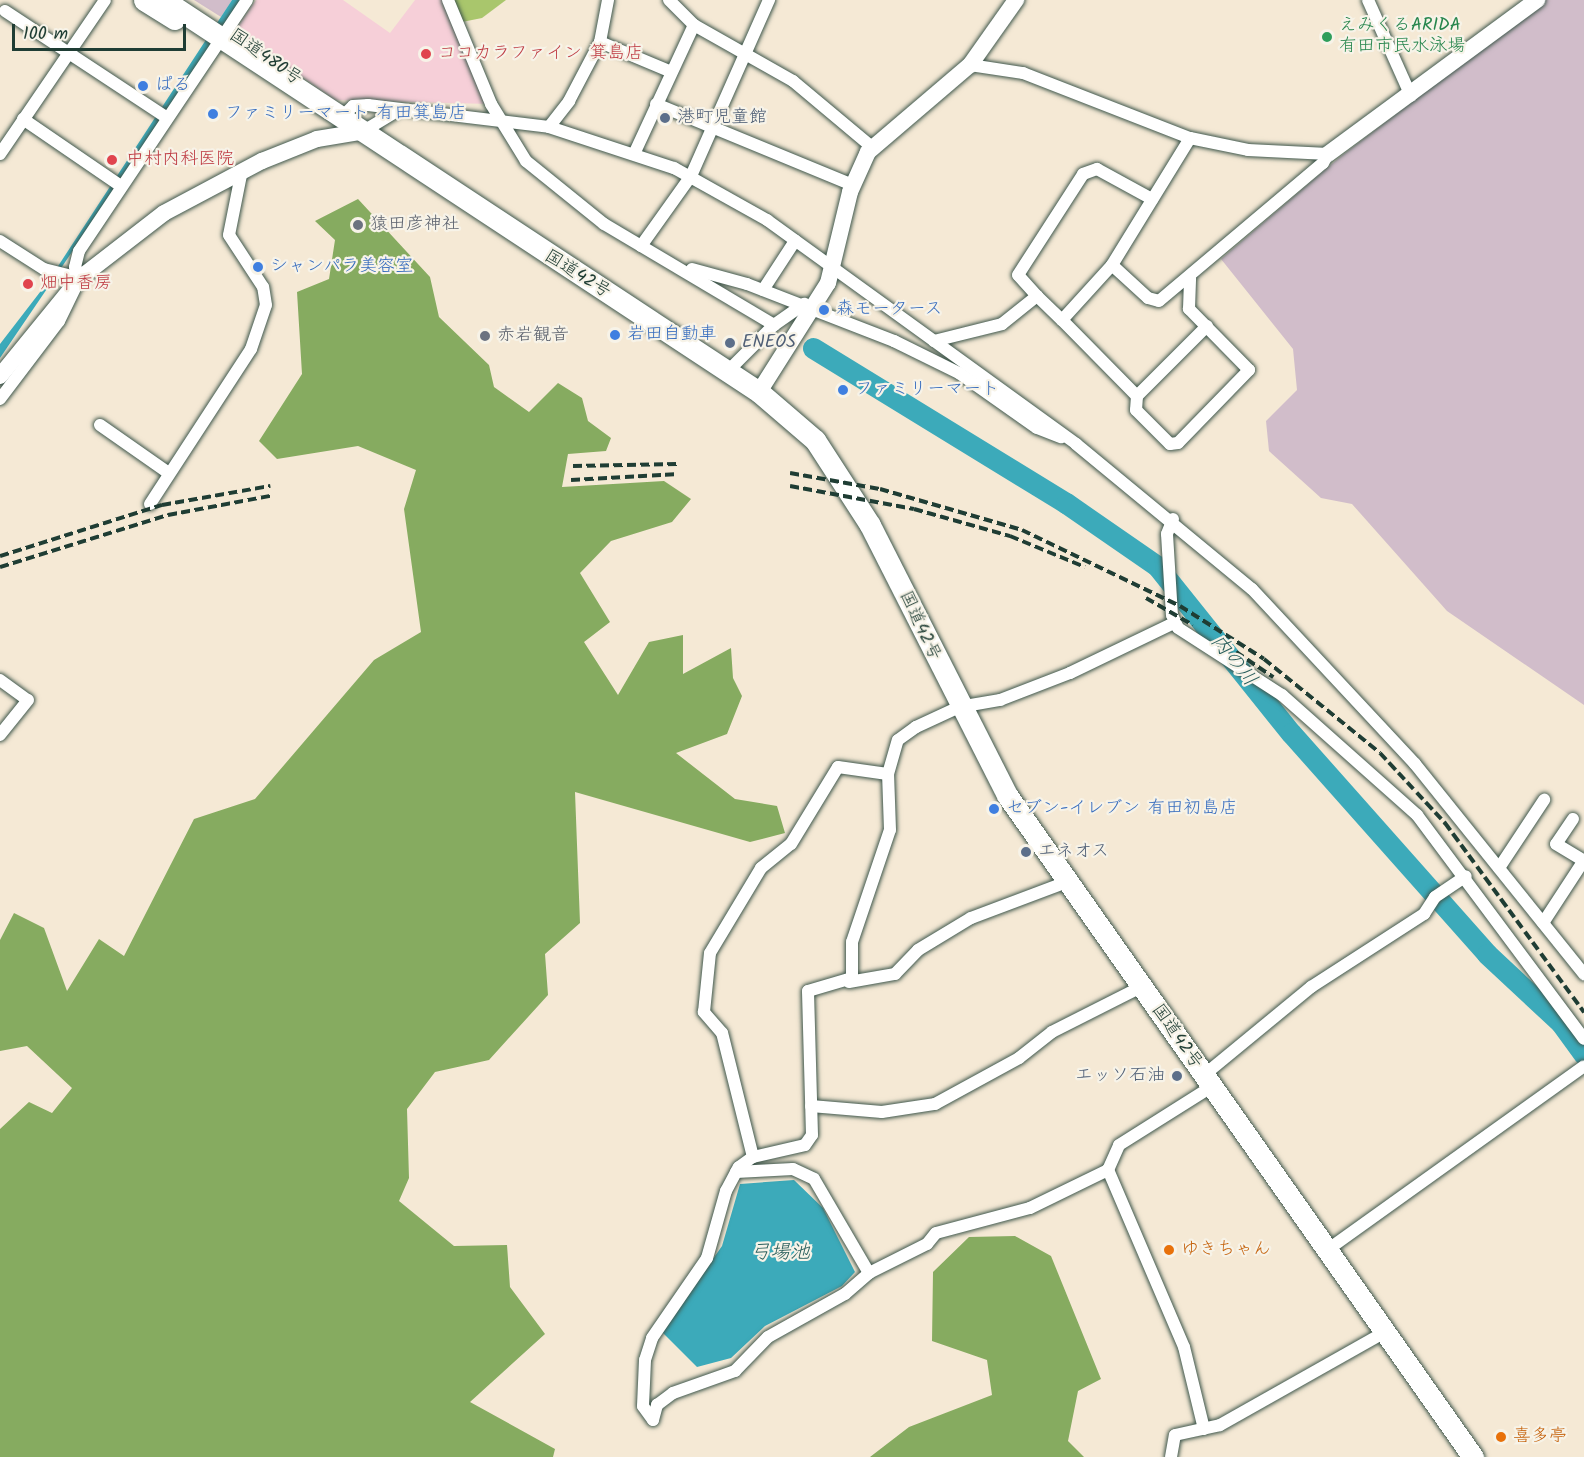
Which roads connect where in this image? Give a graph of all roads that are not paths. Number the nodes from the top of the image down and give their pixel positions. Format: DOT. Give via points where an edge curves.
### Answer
graph roads {
  1 [pos="105,0"];
  2 [pos="144,0"];
  3 [pos="164,0"];
  4 [pos="182,0"];
  5 [pos="247,0"];
  6 [pos="448,0"];
  7 [pos="608,0"];
  8 [pos="669,0"];
  9 [pos="769,0"];
  10 [pos="1016,0"];
  11 [pos="1368,0"];
  12 [pos="1537,0"];
  13 [pos="5,11"];
  14 [pos="694,25"];
  15 [pos="221,38"];
  16 [pos="600,42"];
  17 [pos="68,52"];
  18 [pos="743,54"];
  19 [pos="970,65"];
  20 [pos="669,71"];
  21 [pos="1411,96"];
  22 [pos="656,104"];
  23 [pos="408,110"];
  24 [pos="338,117"];
  25 [pos="167,118"];
  26 [pos="23,119"];
  27 [pos="500,119"];
  28 [pos="549,127"];
  29 [pos="713,128"];
  30 [pos="360,132"];
  31 [pos="1190,138"];
  32 [pos="317,139"];
  33 [pos="872,147"];
  34 [pos="635,152"];
  35 [pos="0,154"];
  36 [pos="1328,154"];
  37 [pos="242,170"];
  38 [pos="691,176"];
  39 [pos="853,185"];
  40 [pos="121,186"];
  41 [pos="1152,199"];
  42 [pos="0,241"];
  43 [pos="795,241"];
  44 [pos="641,246"];
  45 [pos="671,263"];
  46 [pos="1112,265"];
  47 [pos="834,269"];
  48 [pos="80,278"];
  49 [pos="1190,278"];
  50 [pos="763,290"];
  51 [pos="1037,296"];
  52 [pos="809,306"];
  53 [pos="1062,320"];
  54 [pos="774,325"];
  55 [pos="1207,326"];
  56 [pos="934,341"];
  57 [pos="727,372"];
  58 [pos="0,376"];
  59 [pos="759,392"];
  60 [pos="1137,396"];
  61 [pos="0,399"];
  62 [pos="100,425"];
  63 [pos="1071,440"];
  64 [pos="167,472"];
  65 [pos="150,504"];
  66 [pos="1173,519"];
  67 [pos="1174,623"];
  68 [pos="0,680"];
  69 [pos="959,707"];
  70 [pos="0,735"];
  71 [pos="888,774"];
  72 [pos="1544,800"];
  73 [pos="1573,819"];
  74 [pos="1584,860"];
  75 [pos="1499,868"];
  76 [pos="1466,876"];
  77 [pos="1067,882"];
  78 [pos="1543,923"];
  79 [pos="1584,974"];
  80 [pos="849,982"];
  81 [pos="1141,987"];
  82 [pos="1584,1039"];
  83 [pos="1584,1066"];
  84 [pos="1208,1081"];
  85 [pos="810,1106"];
  86 [pos="753,1158"];
  87 [pos="1108,1170"];
  88 [pos="735,1172"];
  89 [pos="1326,1251"];
  90 [pos="869,1274"];
  91 [pos="1384,1332"];
  92 [pos="1204,1429"];
  93 [pos="1170,1457"];
  94 [pos="1473,1457"];
  1 -- 17 [label="street"];
  2 -- 15 [label="highway, 国道480号"];
  3 -- 15 [label="highway, 国道42号"];
  4 -- 15 [label="highway, 国道480号"];
  5 -- 15 [label="street"];
  6 -- 27 [label="street"];
  7 -- 16 [label="street"];
  8 -- 14 [label="street"];
  9 -- 18 [label="street"];
  10 -- 19 [label="street"];
  11 -- 21 [label="street"];
  12 -- 21 [label="street"];
  13 -- 17 [label="street"];
  14 -- 18 [label="street"];
  14 -- 20 [label="street"];
  15 -- 24 [label="highway, 国道42号"];
  15 -- 25 [label="street"];
  16 -- 20 [label="street"];
  16 -- 28 [label="street" via="569,101"];
  17 -- 25 [label="street"];
  17 -- 26 [label="street"];
  18 -- 29 [label="street"];
  18 -- 33 [label="street" via="793,81"];
  19 -- 31 [label="street" via="1023,73"];
  19 -- 33 [label="street"];
  20 -- 22 [label="street"];
  21 -- 36 [label="street"];
  22 -- 29 [label="street"];
  22 -- 34 [label="street"];
  23 -- 24 [label="street" via="357,105"];
  23 -- 27 [label="street"];
  23 -- 30 [label="street" via="386,115"];
  24 -- 30 [label="highway, 国道42号"];
  24 -- 32 [label="street"];
  25 -- 40 [label="street"];
  26 -- 35 [label="street"];
  26 -- 40 [label="street"];
  27 -- 28 [label="street"];
  27 -- 44 [label="street" via="517,150 542,175"];
  28 -- 34 [label="street"];
  29 -- 38 [label="street"];
  29 -- 39 [label="street"];
  30 -- 32 [label="street"];
  30 -- 57 [label="highway, 国道42号"];
  31 -- 36 [label="street" via="1248,150"];
  31 -- 41 [label="street"];
  32 -- 37 [label="street"];
  33 -- 39 [label="street"];
  34 -- 38 [label="street"];
  36 -- 49 [label="street" via="1323,164"];
  37 -- 48 [label="street" via="164,213"];
  37 -- 64 [label="street" via="230,235 263,287 266,305 251,349"];
  38 -- 43 [label="street"];
  38 -- 44 [label="street"];
  39 -- 47 [label="street"];
  40 -- 48 [label="street" via="79,251 75,267"];
  41 -- 46 [label="street"];
  41 -- 51 [label="street" via="1097,169 1083,174 1018,275"];
  42 -- 48 [label="street" via="44,269"];
  43 -- 47 [label="street"];
  43 -- 50 [label="street"];
  44 -- 45 [label="street"];
  45 -- 50 [label="street"];
  45 -- 54 [label="street"];
  46 -- 49 [label="street" via="1155,301"];
  46 -- 53 [label="street"];
  47 -- 52 [label="street"];
  47 -- 56 [label="street"];
  48 -- 58 [label="street"];
  48 -- 61 [label="street" via="52,332"];
  49 -- 55 [label="street" via="1186,303"];
  50 -- 52 [label="street"];
  51 -- 53 [label="street"];
  51 -- 56 [label="street" via="1002,324"];
  52 -- 54 [label="street"];
  52 -- 59 [label="street"];
  52 -- 63 [label="street" via="940,363 1037,428"];
  53 -- 60 [label="street"];
  54 -- 57 [label="street"];
  55 -- 60 [label="street"];
  55 -- 60 [label="street" via="1249,370 1178,443 1170,444 1136,410"];
  56 -- 63 [label="street"];
  57 -- 59 [label="highway, 国道42号"];
  59 -- 69 [label="highway, 国道42号" via="793,418 838,470"];
  62 -- 64 [label="street"];
  63 -- 66 [label="street"];
  64 -- 65 [label="street"];
  66 -- 67 [label="street" via="1167,534"];
  66 -- 75 [label="street" via="1321,659"];
  67 -- 69 [label="street" via="1125,650 1000,700"];
  67 -- 76 [label="street" via="1282,695 1350,751 1417,815"];
  68 -- 70 [label="street" via="28,700"];
  69 -- 71 [label="street" via="898,740"];
  69 -- 77 [label="highway, 国道42号" via="1007,795"];
  71 -- 80 [label="street" via="890,830 852,942"];
  71 -- 86 [label="street" via="853,767 832,772 809,820 791,844 766,861 710,953 704,1011 722,1033"];
  72 -- 75 [label="street"];
  73 -- 74 [label="street" via="1556,844"];
  74 -- 78 [label="street"];
  75 -- 78 [label="street"];
  76 -- 82 [label="street"];
  76 -- 84 [label="street" via="1435,897 1424,914 1311,987"];
  77 -- 80 [label="street" via="971,918 918,950 895,974"];
  77 -- 81 [label="highway, 国道42号"];
  78 -- 79 [label="street"];
  80 -- 85 [label="street" via="808,991"];
  81 -- 84 [label="highway, 国道42号"];
  81 -- 85 [label="street" via="1052,1032 1019,1058 936,1104 882,1112"];
  83 -- 89 [label="street"];
  84 -- 87 [label="street" via="1119,1145"];
  84 -- 89 [label="highway, 国道42号"];
  85 -- 86 [label="street" via="812,1135 805,1145"];
  86 -- 88 [label="street"];
  87 -- 90 [label="street" via="1030,1208 936,1233 887,1269"];
  87 -- 92 [label="street" via="1184,1347"];
  88 -- 90 [label="street" via="794,1169 808,1175 827,1194"];
  88 -- 90 [label="street" via="707,1258 652,1338 644,1406 653,1420 657,1405 673,1393 735,1371 768,1337 845,1294"];
  89 -- 91 [label="highway, 国道42号"];
  91 -- 92 [label="street" via="1259,1405"];
  91 -- 94 [label="highway, 国道42号"];
  92 -- 93 [label="street" via="1175,1435"];
}
